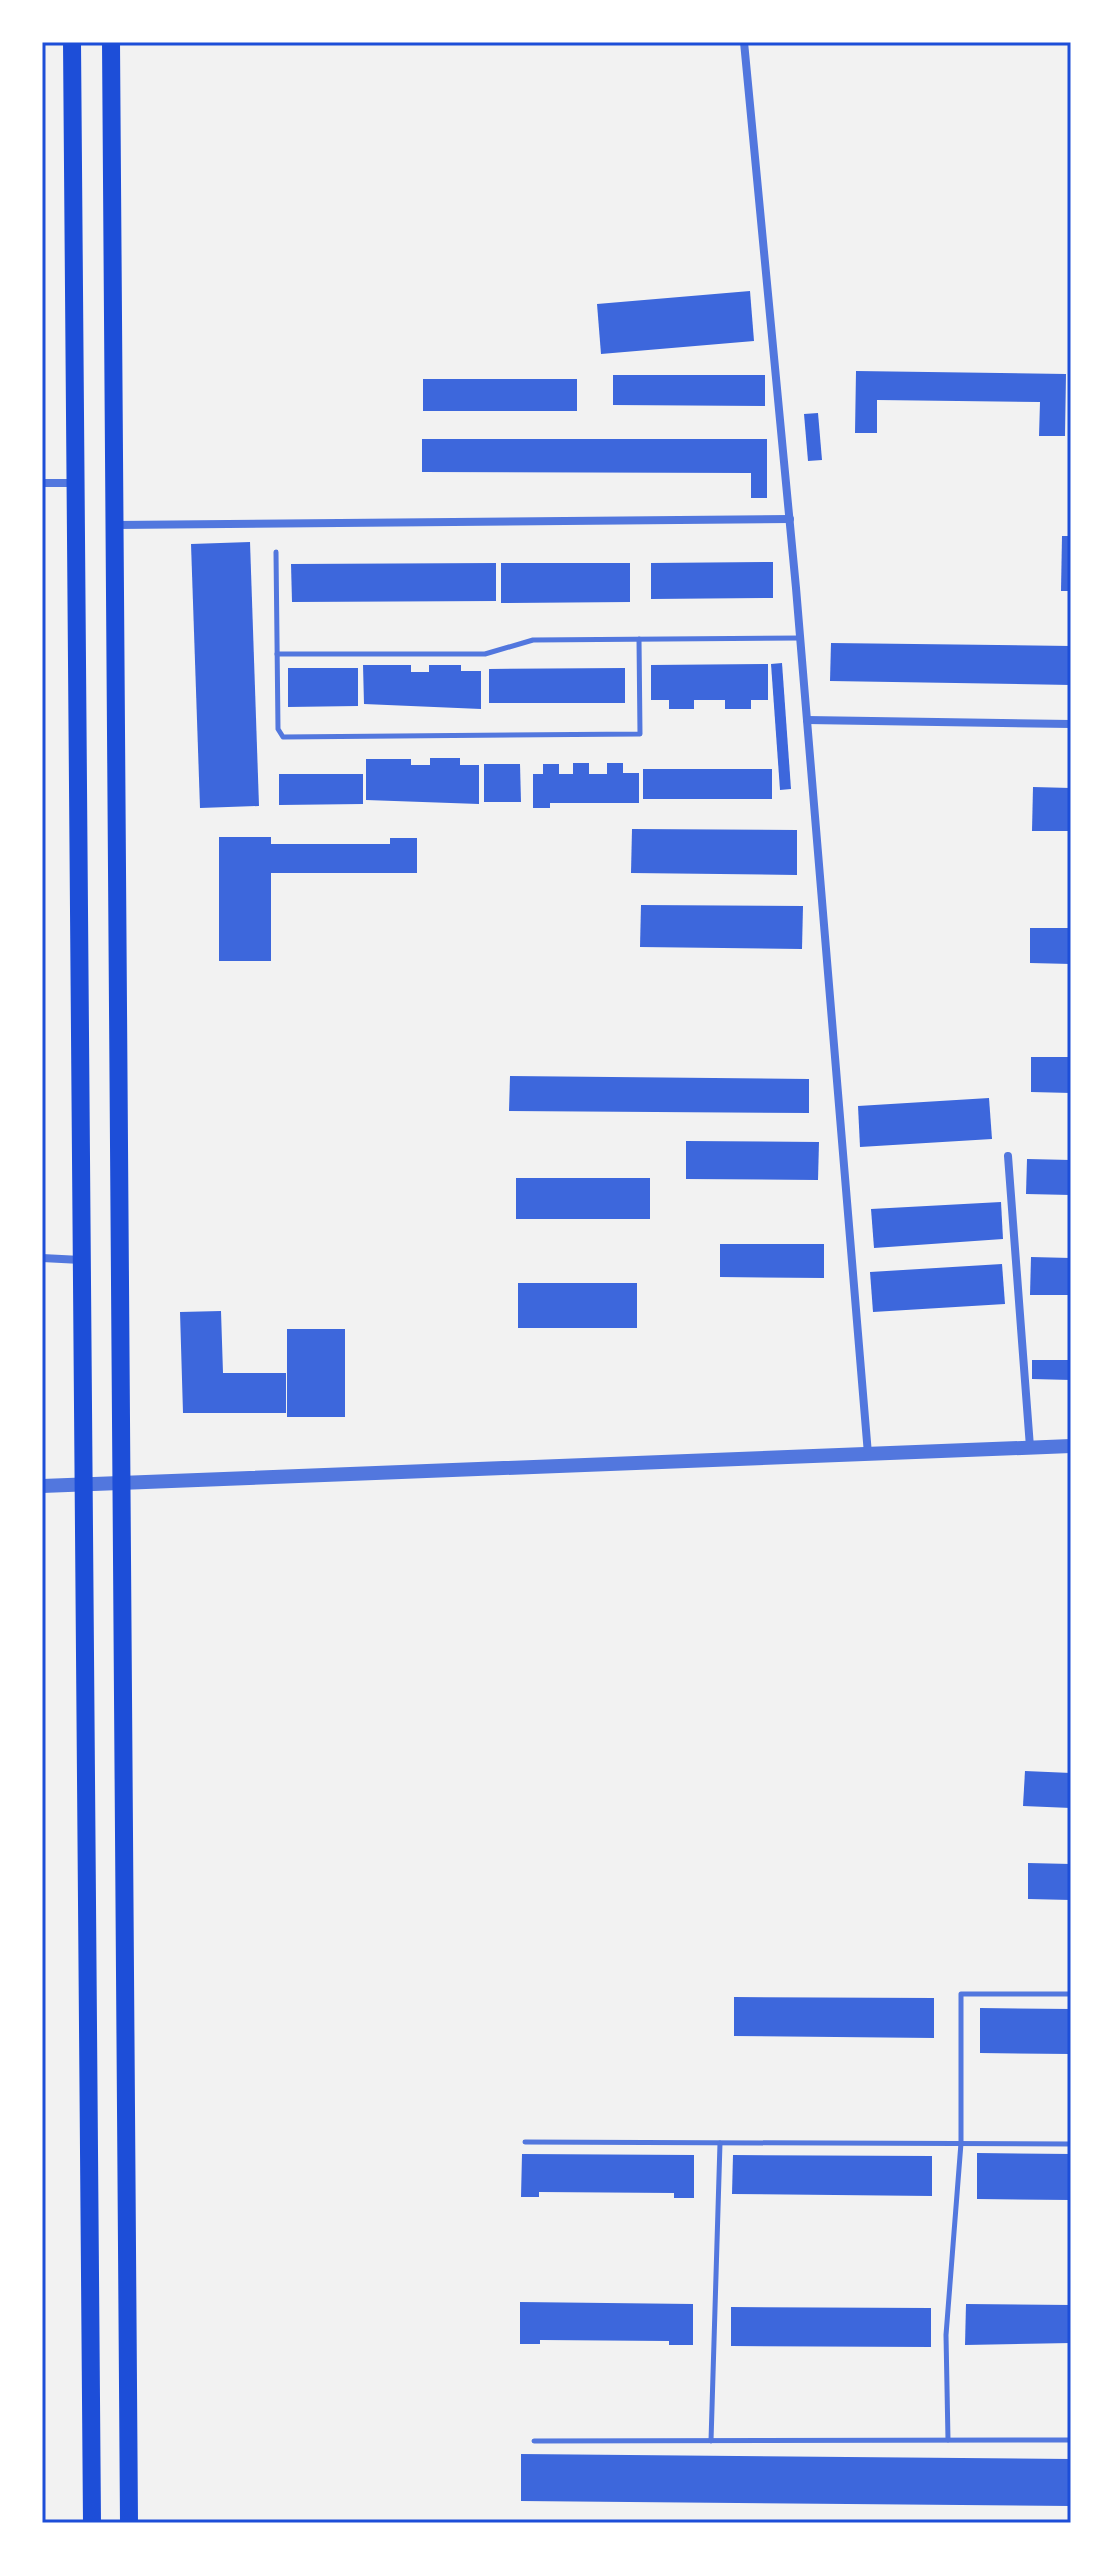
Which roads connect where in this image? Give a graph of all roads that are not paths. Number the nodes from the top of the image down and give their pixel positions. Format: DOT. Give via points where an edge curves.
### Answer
graph roads {
  1 [pos="72,42"];
  2 [pos="111,42"];
  3 [pos="744,42"];
  4 [pos="42,483"];
  5 [pos="76,483"];
  6 [pos="790,519"];
  7 [pos="115,525"];
  8 [pos="276,552"];
  9 [pos="801,638"];
  10 [pos="639,639"];
  11 [pos="277,654"];
  12 [pos="807,720"];
  13 [pos="1071,724"];
  14 [pos="1008,1156"];
  15 [pos="42,1258"];
  16 [pos="82,1260"];
  17 [pos="1071,1446"];
  18 [pos="1030,1447"];
  19 [pos="868,1454"];
  20 [pos="122,1483"];
  21 [pos="84,1484"];
  22 [pos="42,1486"];
  23 [pos="1071,1994"];
  24 [pos="525,2142"];
  25 [pos="720,2143"];
  26 [pos="961,2143"];
  27 [pos="1071,2144"];
  28 [pos="948,2440"];
  29 [pos="1071,2440"];
  30 [pos="534,2441"];
  31 [pos="711,2441"];
  32 [pos="92,2523"];
  33 [pos="129,2523"];
  1 -- 5 [label="main road"];
  2 -- 7 [label="main road"];
  3 -- 6 [label="street"];
  4 -- 5 [label="street"];
  5 -- 16 [label="main road"];
  6 -- 7 [label="street"];
  6 -- 9 [label="street"];
  7 -- 20 [label="main road"];
  8 -- 11 [label="lane"];
  9 -- 10 [label="lane"];
  9 -- 12 [label="street"];
  10 -- 11 [label="lane" via="533,640 485,654"];
  10 -- 11 [label="lane" via="640,734 283,737 278,729"];
  12 -- 13 [label="street"];
  12 -- 19 [label="street"];
  14 -- 18 [label="street"];
  15 -- 16 [label="street"];
  16 -- 21 [label="main road"];
  17 -- 18 [label="street"];
  18 -- 19 [label="street"];
  19 -- 20 [label="street"];
  20 -- 21 [label="street"];
  20 -- 33 [label="main road"];
  21 -- 22 [label="street"];
  21 -- 32 [label="main road"];
  23 -- 26 [label="lane" via="961,1994"];
  24 -- 25 [label="lane"];
  25 -- 26 [label="lane"];
  25 -- 31 [label="lane"];
  26 -- 27 [label="lane"];
  26 -- 28 [label="lane" via="946,2335"];
  28 -- 29 [label="lane"];
  28 -- 31 [label="lane"];
  30 -- 31 [label="lane"];
}
